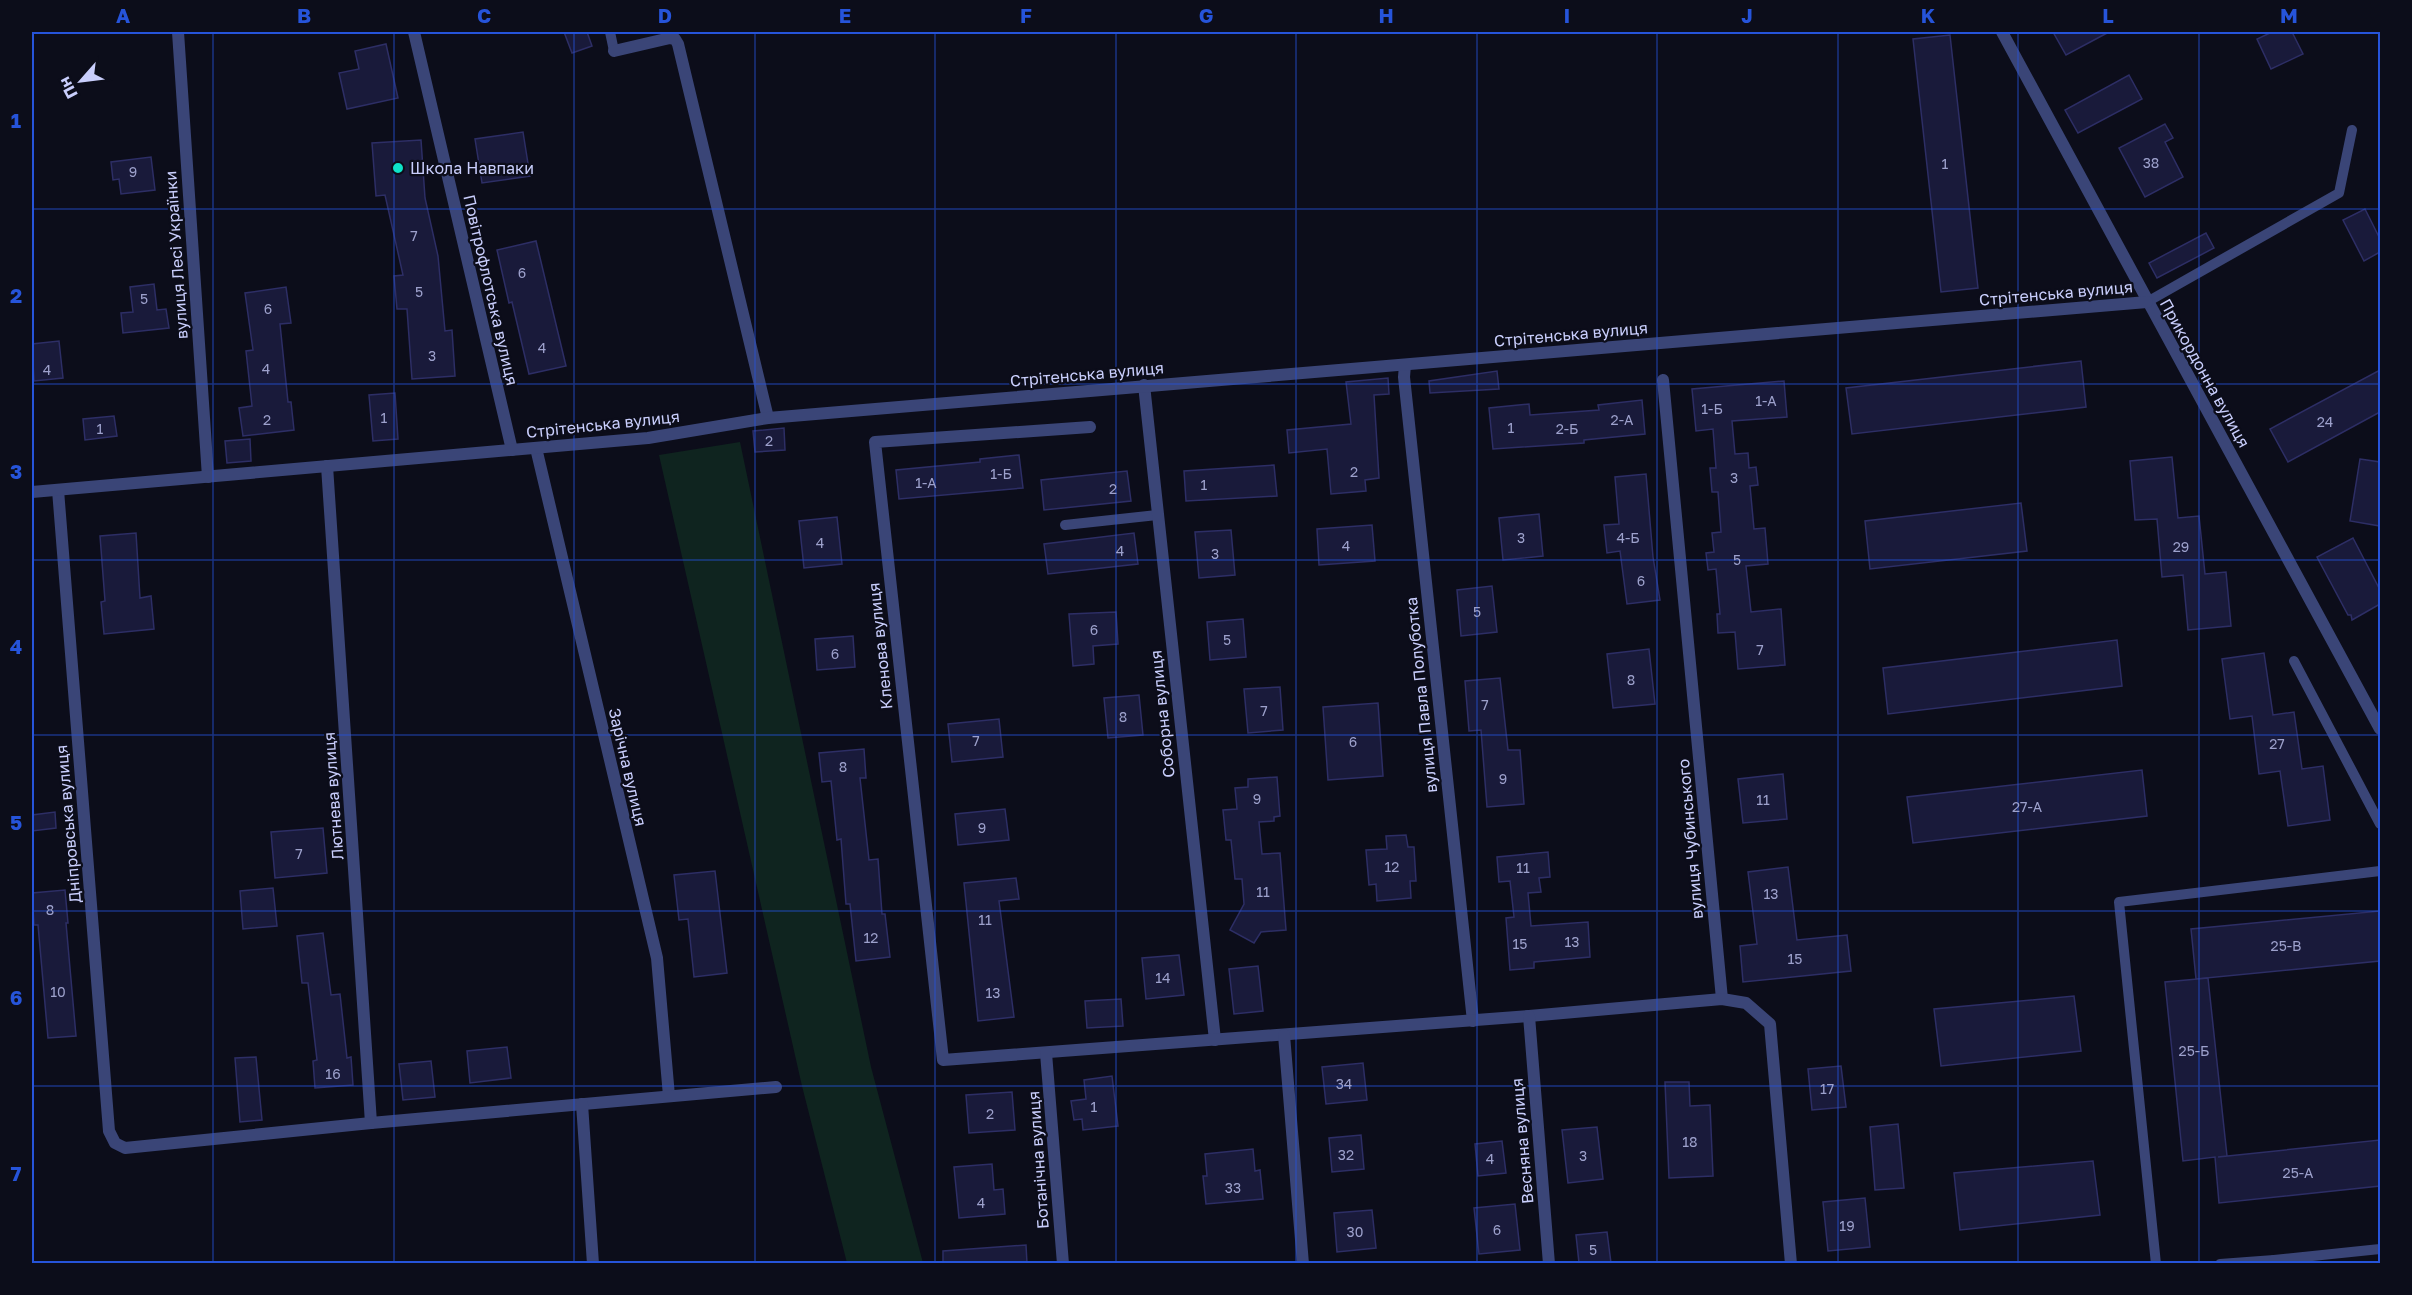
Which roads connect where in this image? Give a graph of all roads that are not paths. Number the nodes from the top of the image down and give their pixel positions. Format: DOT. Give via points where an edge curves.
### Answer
graph roads {
  1 [pos="178,32"];
  2 [pos="414,32"];
  3 [pos="610,32"];
  4 [pos="2002,32"];
  5 [pos="614,51"];
  6 [pos="2352,130"];
  7 [pos="2147,302"];
  8 [pos="1405,365"];
  9 [pos="1663,380"];
  10 [pos="1144,385"];
  11 [pos="768,418"];
  12 [pos="1090,427"];
  13 [pos="536,448"];
  14 [pos="512,450"];
  15 [pos="327,466"];
  16 [pos="208,477"];
  17 [pos="58,490"];
  18 [pos="32,492"];
  19 [pos="1157,516"];
  20 [pos="1065,525"];
  21 [pos="2294,661"];
  22 [pos="2380,729"];
  23 [pos="2380,824"];
  24 [pos="2380,871"];
  25 [pos="1722,999"];
  26 [pos="1529,1016"];
  27 [pos="1473,1021"];
  28 [pos="1284,1035"];
  29 [pos="1215,1040"];
  30 [pos="1046,1053"];
  31 [pos="776,1087"];
  32 [pos="669,1096"];
  33 [pos="582,1104"];
  34 [pos="371,1123"];
  35 [pos="2380,1249"];
  36 [pos="2274,1262"];
  37 [pos="593,1263"];
  38 [pos="1063,1263"];
  39 [pos="1303,1263"];
  40 [pos="1549,1263"];
  41 [pos="1791,1263"];
  42 [pos="2157,1263"];
  43 [pos="2220,1263"];
  1 -- 16 [label="street, вулиця Лесі Українки"];
  2 -- 14 [label="street, Повітрофлотська вулиця"];
  3 -- 5 [label="lane"];
  4 -- 7 [label="street, Прикордонна вулиця"];
  5 -- 11 [label="street" via="670,38 678,44"];
  6 -- 7 [label="lane" via="2339,193"];
  7 -- 8 [label="street, Стрітенська вулиця"];
  7 -- 22 [label="street, Прикордонна вулиця"];
  8 -- 10 [label="street, Стрітенська вулиця"];
  8 -- 27 [label="street, вулиця Павла Полуботка"];
  9 -- 25 [label="street, вулиця Чубинського"];
  10 -- 11 [label="street, Стрітенська вулиця"];
  10 -- 19 [label="street, Соборна вулиця"];
  11 -- 13 [label="street, Стрітенська вулиця" via="648,438"];
  12 -- 30 [label="street, Кленова вулиця" via="875,442 943,1060"];
  13 -- 14 [label="street, Стрітенська вулиця"];
  13 -- 32 [label="street, Зарічна вулиця" via="657,958"];
  14 -- 15 [label="street, Стрітенська вулиця"];
  15 -- 16 [label="street, Стрітенська вулиця"];
  15 -- 34 [label="street, Лютнева вулиця"];
  16 -- 17 [label="street, Стрітенська вулиця"];
  17 -- 18 [label="street, Стрітенська вулиця"];
  17 -- 34 [label="street, Дніпровська вулиця" via="109,1131 115,1143 125,1148"];
  19 -- 20 [label="lane"];
  19 -- 29 [label="street, Соборна вулиця"];
  21 -- 23 [label="lane"];
  24 -- 42 [label="lane" via="2119,902"];
  25 -- 26 [label="street"];
  25 -- 41 [label="street" via="1746,1003 1770,1024"];
  26 -- 27 [label="street"];
  26 -- 40 [label="street, Весняна вулиця"];
  27 -- 28 [label="street"];
  28 -- 29 [label="street"];
  28 -- 39 [label="street"];
  29 -- 30 [label="street"];
  30 -- 38 [label="street, Ботанічна вулиця"];
  31 -- 32 [label="street"];
  32 -- 33 [label="street"];
  33 -- 34 [label="street"];
  33 -- 37 [label="street"];
  35 -- 36 [label="lane"];
  36 -- 43 [label="lane"];
}
